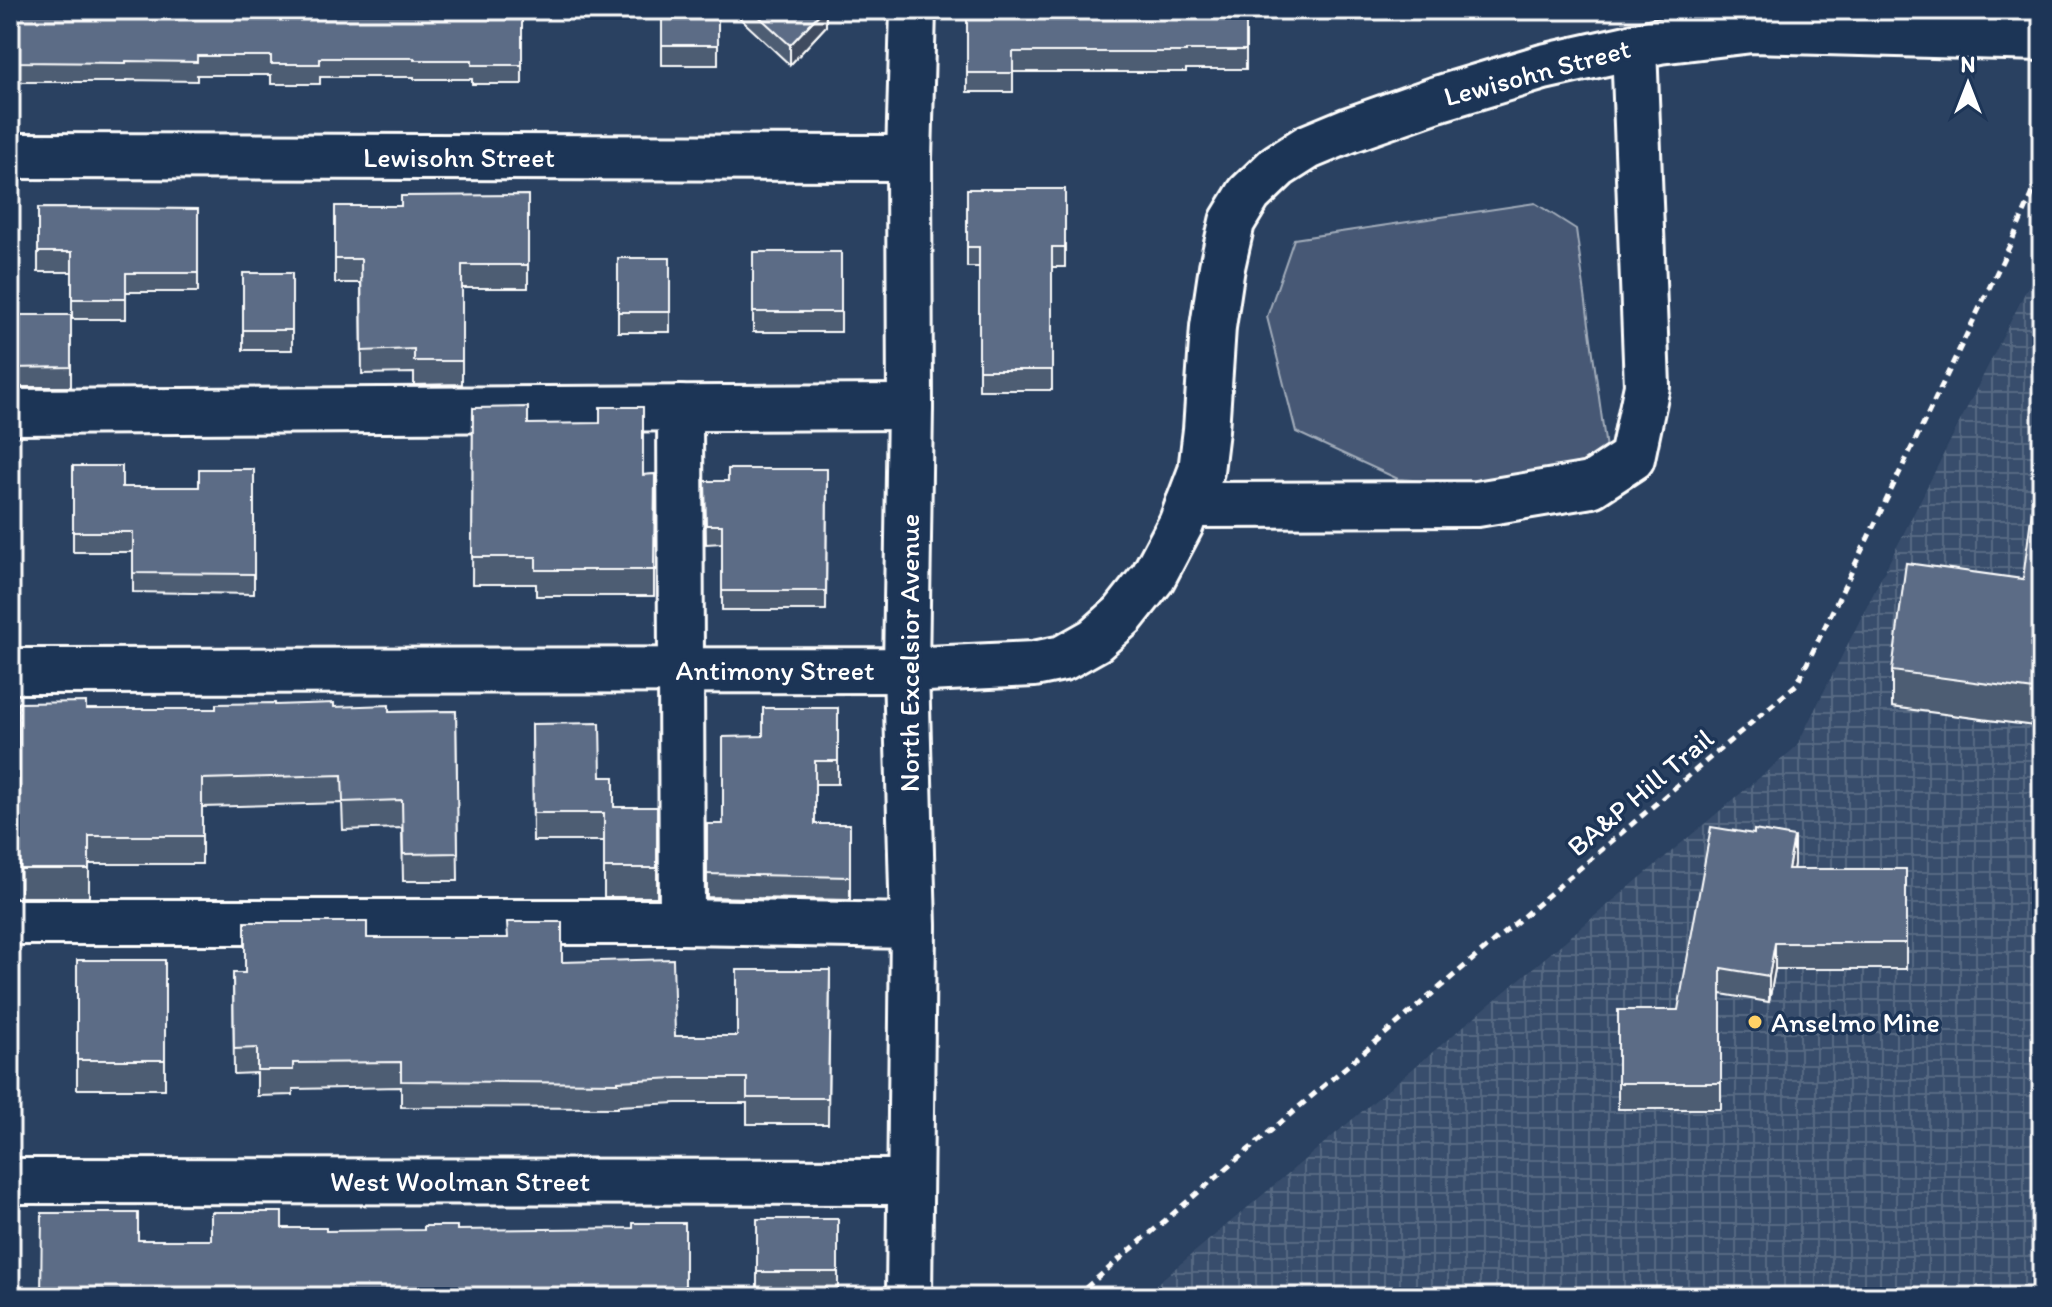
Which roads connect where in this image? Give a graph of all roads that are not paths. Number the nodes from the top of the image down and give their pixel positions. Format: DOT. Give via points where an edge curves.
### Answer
graph roads {
  1 [pos="913,10"];
  2 [pos="1752,20"];
  3 [pos="2042,38"];
  4 [pos="1634,46"];
  5 [pos="10,156"];
  6 [pos="909,158"];
  7 [pos="1249,194"];
  8 [pos="910,407"];
  9 [pos="680,408"];
  10 [pos="10,412"];
  11 [pos="1188,505"];
  12 [pos="682,669"];
  13 [pos="906,670"];
  14 [pos="10,671"];
  15 [pos="10,922"];
  16 [pos="682,922"];
  17 [pos="913,926"];
  18 [pos="10,1181"];
  19 [pos="910,1182"];
  20 [pos="909,1297"];
  1 -- 6 [label="street, North Excelsior Avenue"];
  2 -- 3 [label="street, Lewisohn Street"];
  2 -- 4 [label="street, Lewisohn Street"];
  4 -- 7 [label="street, Lewisohn Street" via="1543,67 1349,130 1278,166"];
  4 -- 11 [label="street" via="1647,386 1632,458 1591,485 1477,504"];
  5 -- 6 [label="street, Lewisohn Street"];
  6 -- 8 [label="street, North Excelsior Avenue"];
  7 -- 11 [label="street, Antimony Street" via="1232,222 1222,267 1201,471"];
  8 -- 9 [label="street"];
  8 -- 13 [label="street, North Excelsior Avenue"];
  9 -- 10 [label="street"];
  9 -- 12 [label="street"];
  11 -- 13 [label="street, Antimony Street" via="1153,577 1095,640 1063,658 1034,664"];
  12 -- 13 [label="street, Antimony Street"];
  12 -- 14 [label="street, Antimony Street"];
  12 -- 16 [label="street"];
  13 -- 17 [label="street, North Excelsior Avenue"];
  15 -- 16 [label="street"];
  16 -- 17 [label="street"];
  17 -- 19 [label="street, North Excelsior Avenue"];
  18 -- 19 [label="street, West Woolman Street"];
  19 -- 20 [label="street, North Excelsior Avenue"];
}
